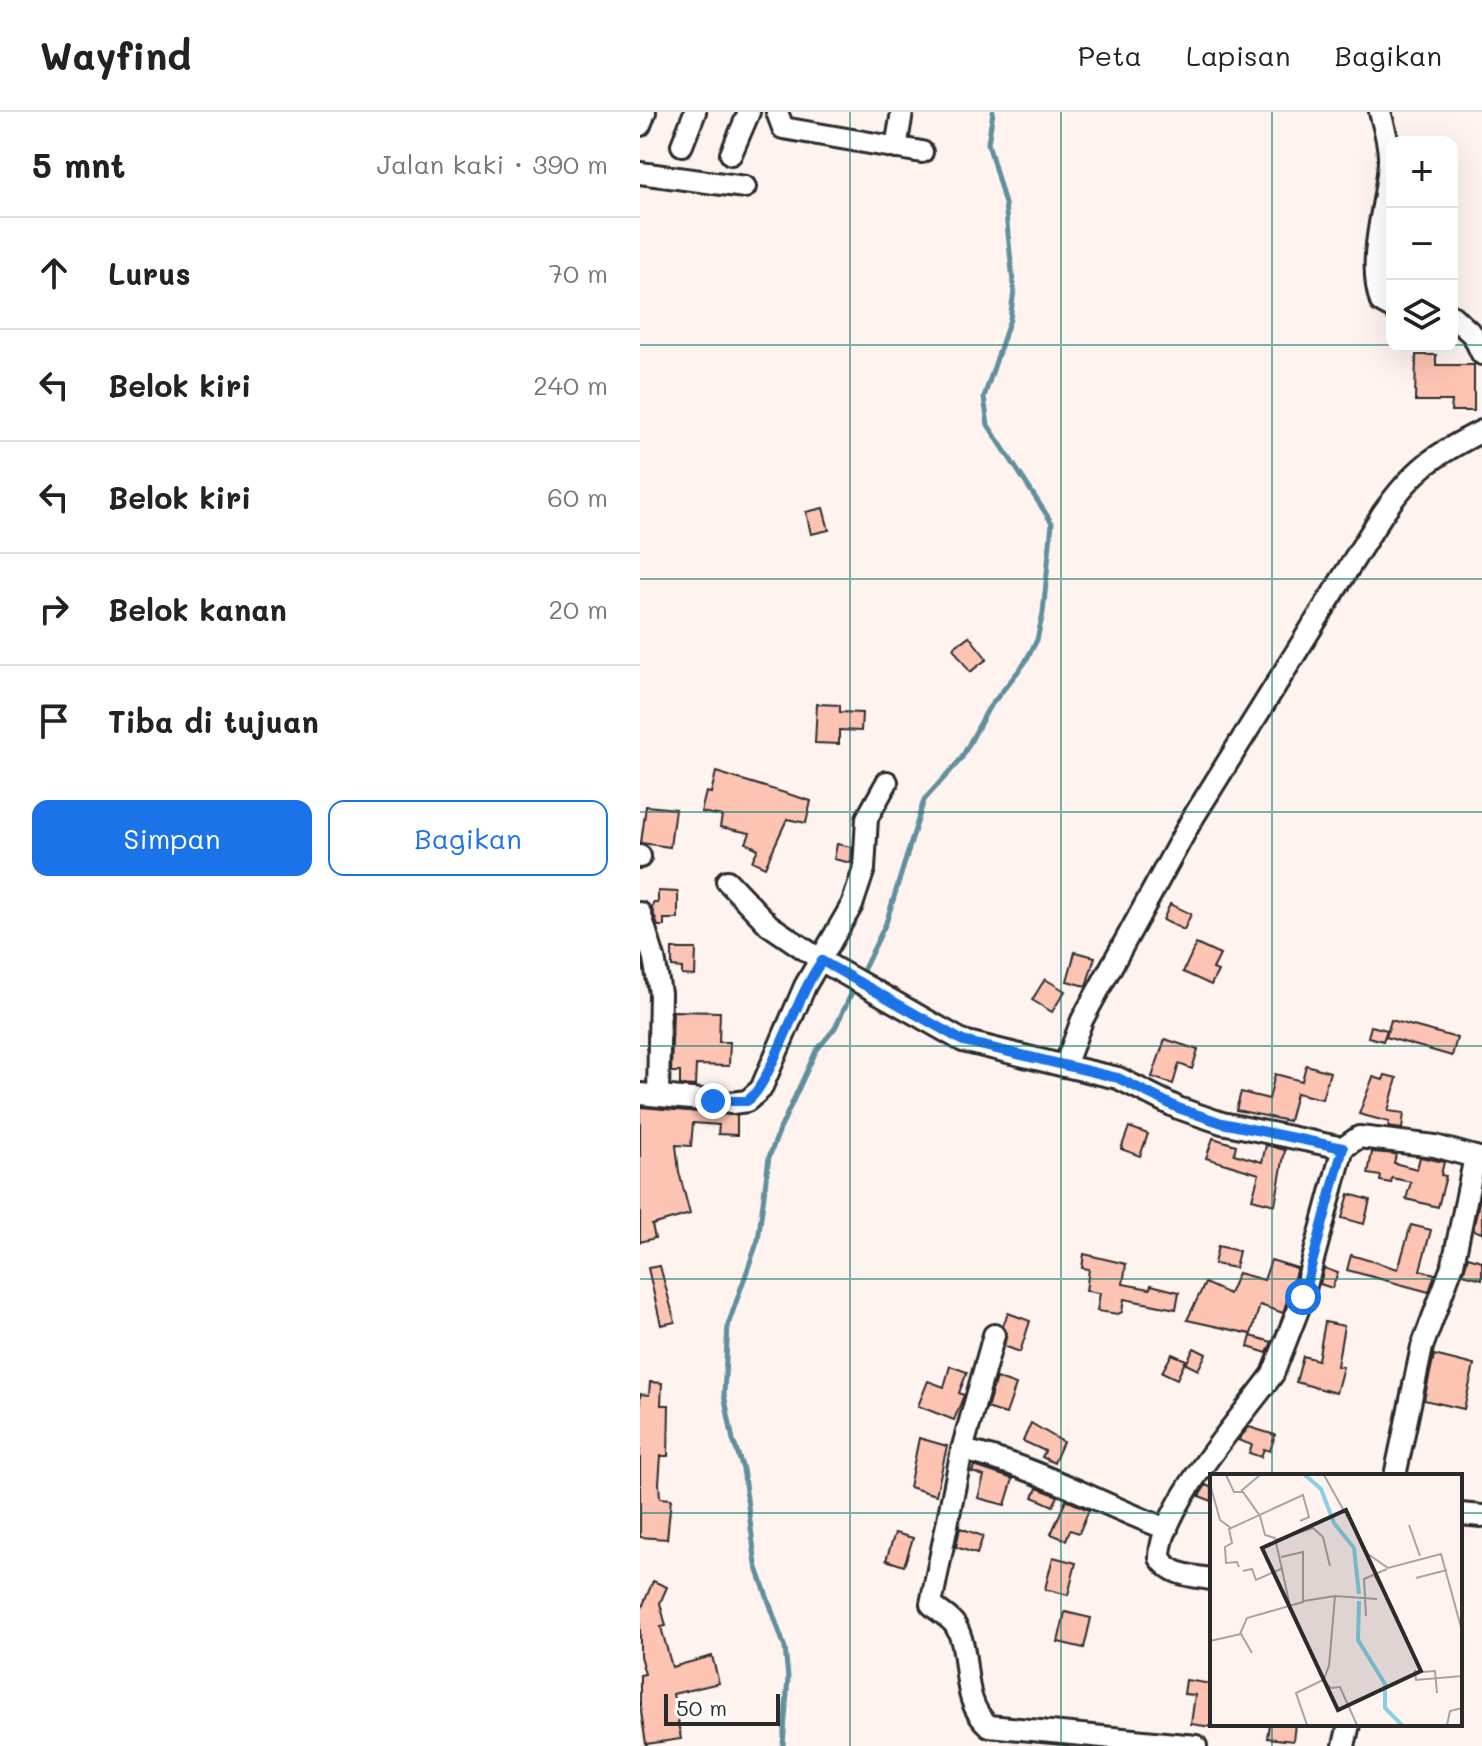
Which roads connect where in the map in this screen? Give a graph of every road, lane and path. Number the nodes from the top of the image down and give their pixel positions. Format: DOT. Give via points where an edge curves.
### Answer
graph roads {
  1 [pos="645,112"];
  2 [pos="695,112"];
  3 [pos="749,112"];
  4 [pos="777,112"];
  5 [pos="902,112"];
  6 [pos="1380,112"];
  7 [pos="640,125"];
  8 [pos="682,145"];
  9 [pos="896,148"];
  10 [pos="922,152"];
  11 [pos="731,154"];
  12 [pos="640,173"];
  13 [pos="745,187"];
  14 [pos="1386,305"];
  15 [pos="1458,321"];
  16 [pos="1482,354"];
  17 [pos="1482,431"];
  18 [pos="887,782"];
  19 [pos="727,881"];
  20 [pos="640,913"];
  21 [pos="822,961"];
  22 [pos="1065,1066"];
  23 [pos="649,1094"];
  24 [pos="1343,1148"];
  25 [pos="1479,1158"];
  26 [pos="994,1335"];
  27 [pos="962,1450"];
  28 [pos="1395,1474"];
  29 [pos="1462,1514"];
  30 [pos="1482,1516"];
  31 [pos="1167,1529"];
  32 [pos="1210,1579"];
  33 [pos="1349,1726"];
  34 [pos="1196,1746"];
  35 [pos="1344,1746"];
  1 -- 7 [label="street"];
  2 -- 8 [label="street"];
  3 -- 11 [label="street"];
  4 -- 9 [label="street" via="783,128"];
  5 -- 9 [label="street"];
  6 -- 14 [label="street" via="1390,156 1377,290"];
  9 -- 10 [label="street"];
  12 -- 13 [label="street"];
  15 -- 16 [label="street" via="1473,335"];
  17 -- 22 [label="street" via="1436,454 1383,513 1191,821 1082,1020"];
  18 -- 21 [label="street" via="867,818 862,883"];
  19 -- 21 [label="street" via="769,925"];
  20 -- 23 [label="street" via="660,993"];
  21 -- 22 [label="street" via="963,1041"];
  21 -- 23 [label="street" via="754,1097 732,1103"];
  22 -- 24 [label="street" via="1118,1078 1222,1123"];
  24 -- 25 [label="street" via="1359,1137 1435,1146"];
  24 -- 31 [label="street" via="1303,1297 1278,1363 1196,1478"];
  25 -- 28 [label="street" via="1453,1264 1422,1347"];
  26 -- 27 [label="street"];
  27 -- 31 [label="street" via="1039,1472"];
  27 -- 34 [label="street" via="931,1604 956,1626 966,1677 983,1721 989,1726"];
  29 -- 30 [label="street"];
  31 -- 32 [label="street" via="1160,1551 1165,1565"];
  33 -- 35 [label="street"];
}
